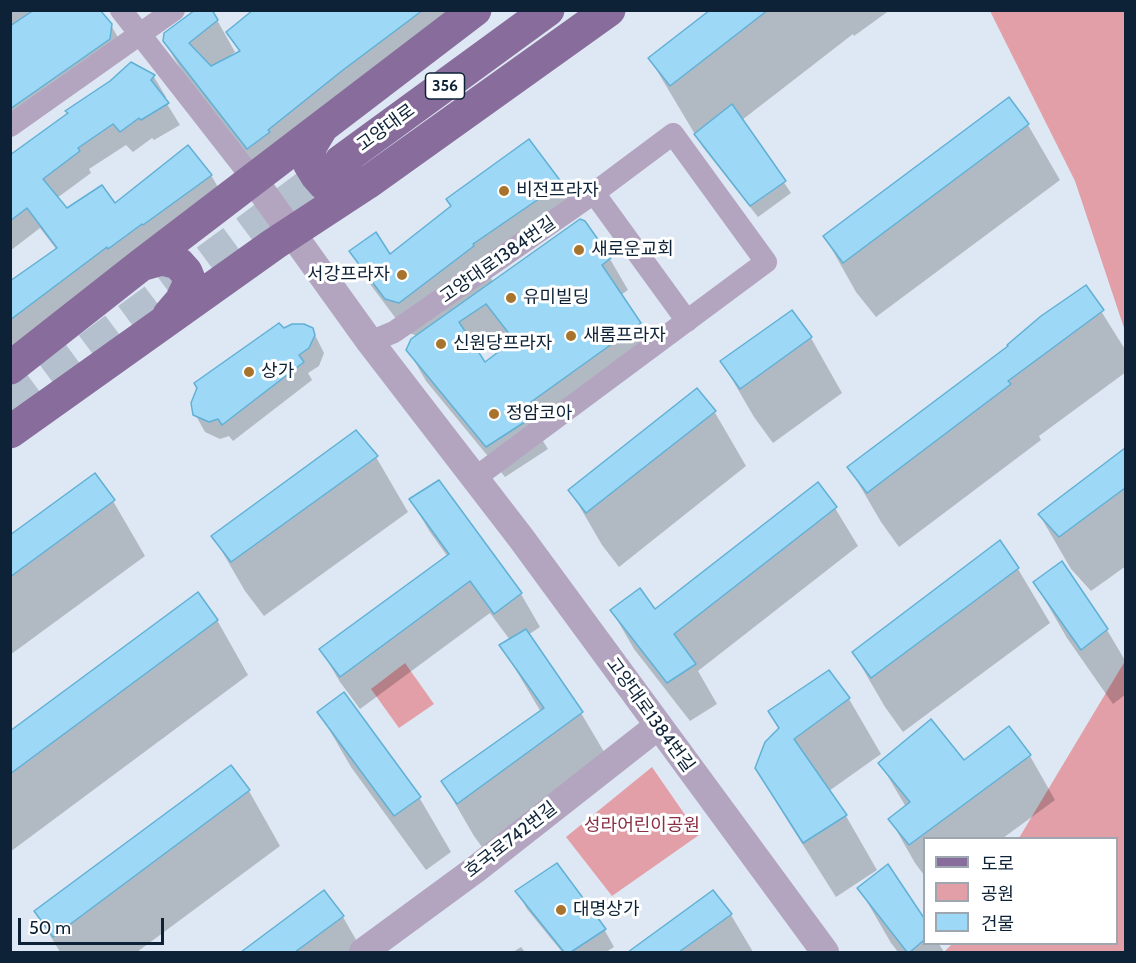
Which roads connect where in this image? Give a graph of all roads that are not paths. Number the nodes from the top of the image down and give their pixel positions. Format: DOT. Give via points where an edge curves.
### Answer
graph roads {
  1 [pos="121,10"];
  2 [pos="174,10"];
  3 [pos="475,10"];
  4 [pos="515,10"];
  5 [pos="548,10"];
  6 [pos="609,10"];
  7 [pos="139,36"];
  8 [pos="10,126"];
  9 [pos="332,145"];
  10 [pos="253,179"];
  11 [pos="366,183"];
  12 [pos="594,193"];
  13 [pos="290,232"];
  14 [pos="141,265"];
  15 [pos="687,321"];
  16 [pos="162,323"];
  17 [pos="370,342"];
  18 [pos="10,368"];
  19 [pos="10,432"];
  20 [pos="475,478"];
  21 [pos="658,726"];
  22 [pos="363,952"];
  23 [pos="825,952"];
  1 -- 7 [label="street"];
  2 -- 7 [label="street"];
  3 -- 9 [label="main road"];
  4 -- 9 [label="main road, 고양대로 / 356"];
  5 -- 9 [label="main road, 고양대로 / 356"];
  6 -- 11 [label="main road"];
  7 -- 8 [label="street"];
  7 -- 10 [label="street"];
  9 -- 10 [label="main road"];
  9 -- 11 [label="main road" via="310,147 309,163 324,184"];
  10 -- 13 [label="street, 고양대로1384번길"];
  10 -- 14 [label="main road"];
  11 -- 13 [label="main road"];
  12 -- 15 [label="street"];
  12 -- 15 [label="street, 고양대로1384번길" via="673,134 733,214 766,262"];
  12 -- 17 [label="street, 고양대로1384번길" via="394,332"];
  13 -- 16 [label="main road"];
  13 -- 17 [label="street, 고양대로1384번길"];
  14 -- 16 [label="main road" via="162,258 178,263 190,282 181,301"];
  14 -- 18 [label="main road"];
  15 -- 20 [label="street"];
  16 -- 19 [label="main road"];
  17 -- 20 [label="street, 고양대로1384번길"];
  20 -- 21 [label="street, 고양대로1384번길"];
  21 -- 22 [label="street, 호국로742번길"];
  21 -- 23 [label="street, 고양대로1384번길"];
}
